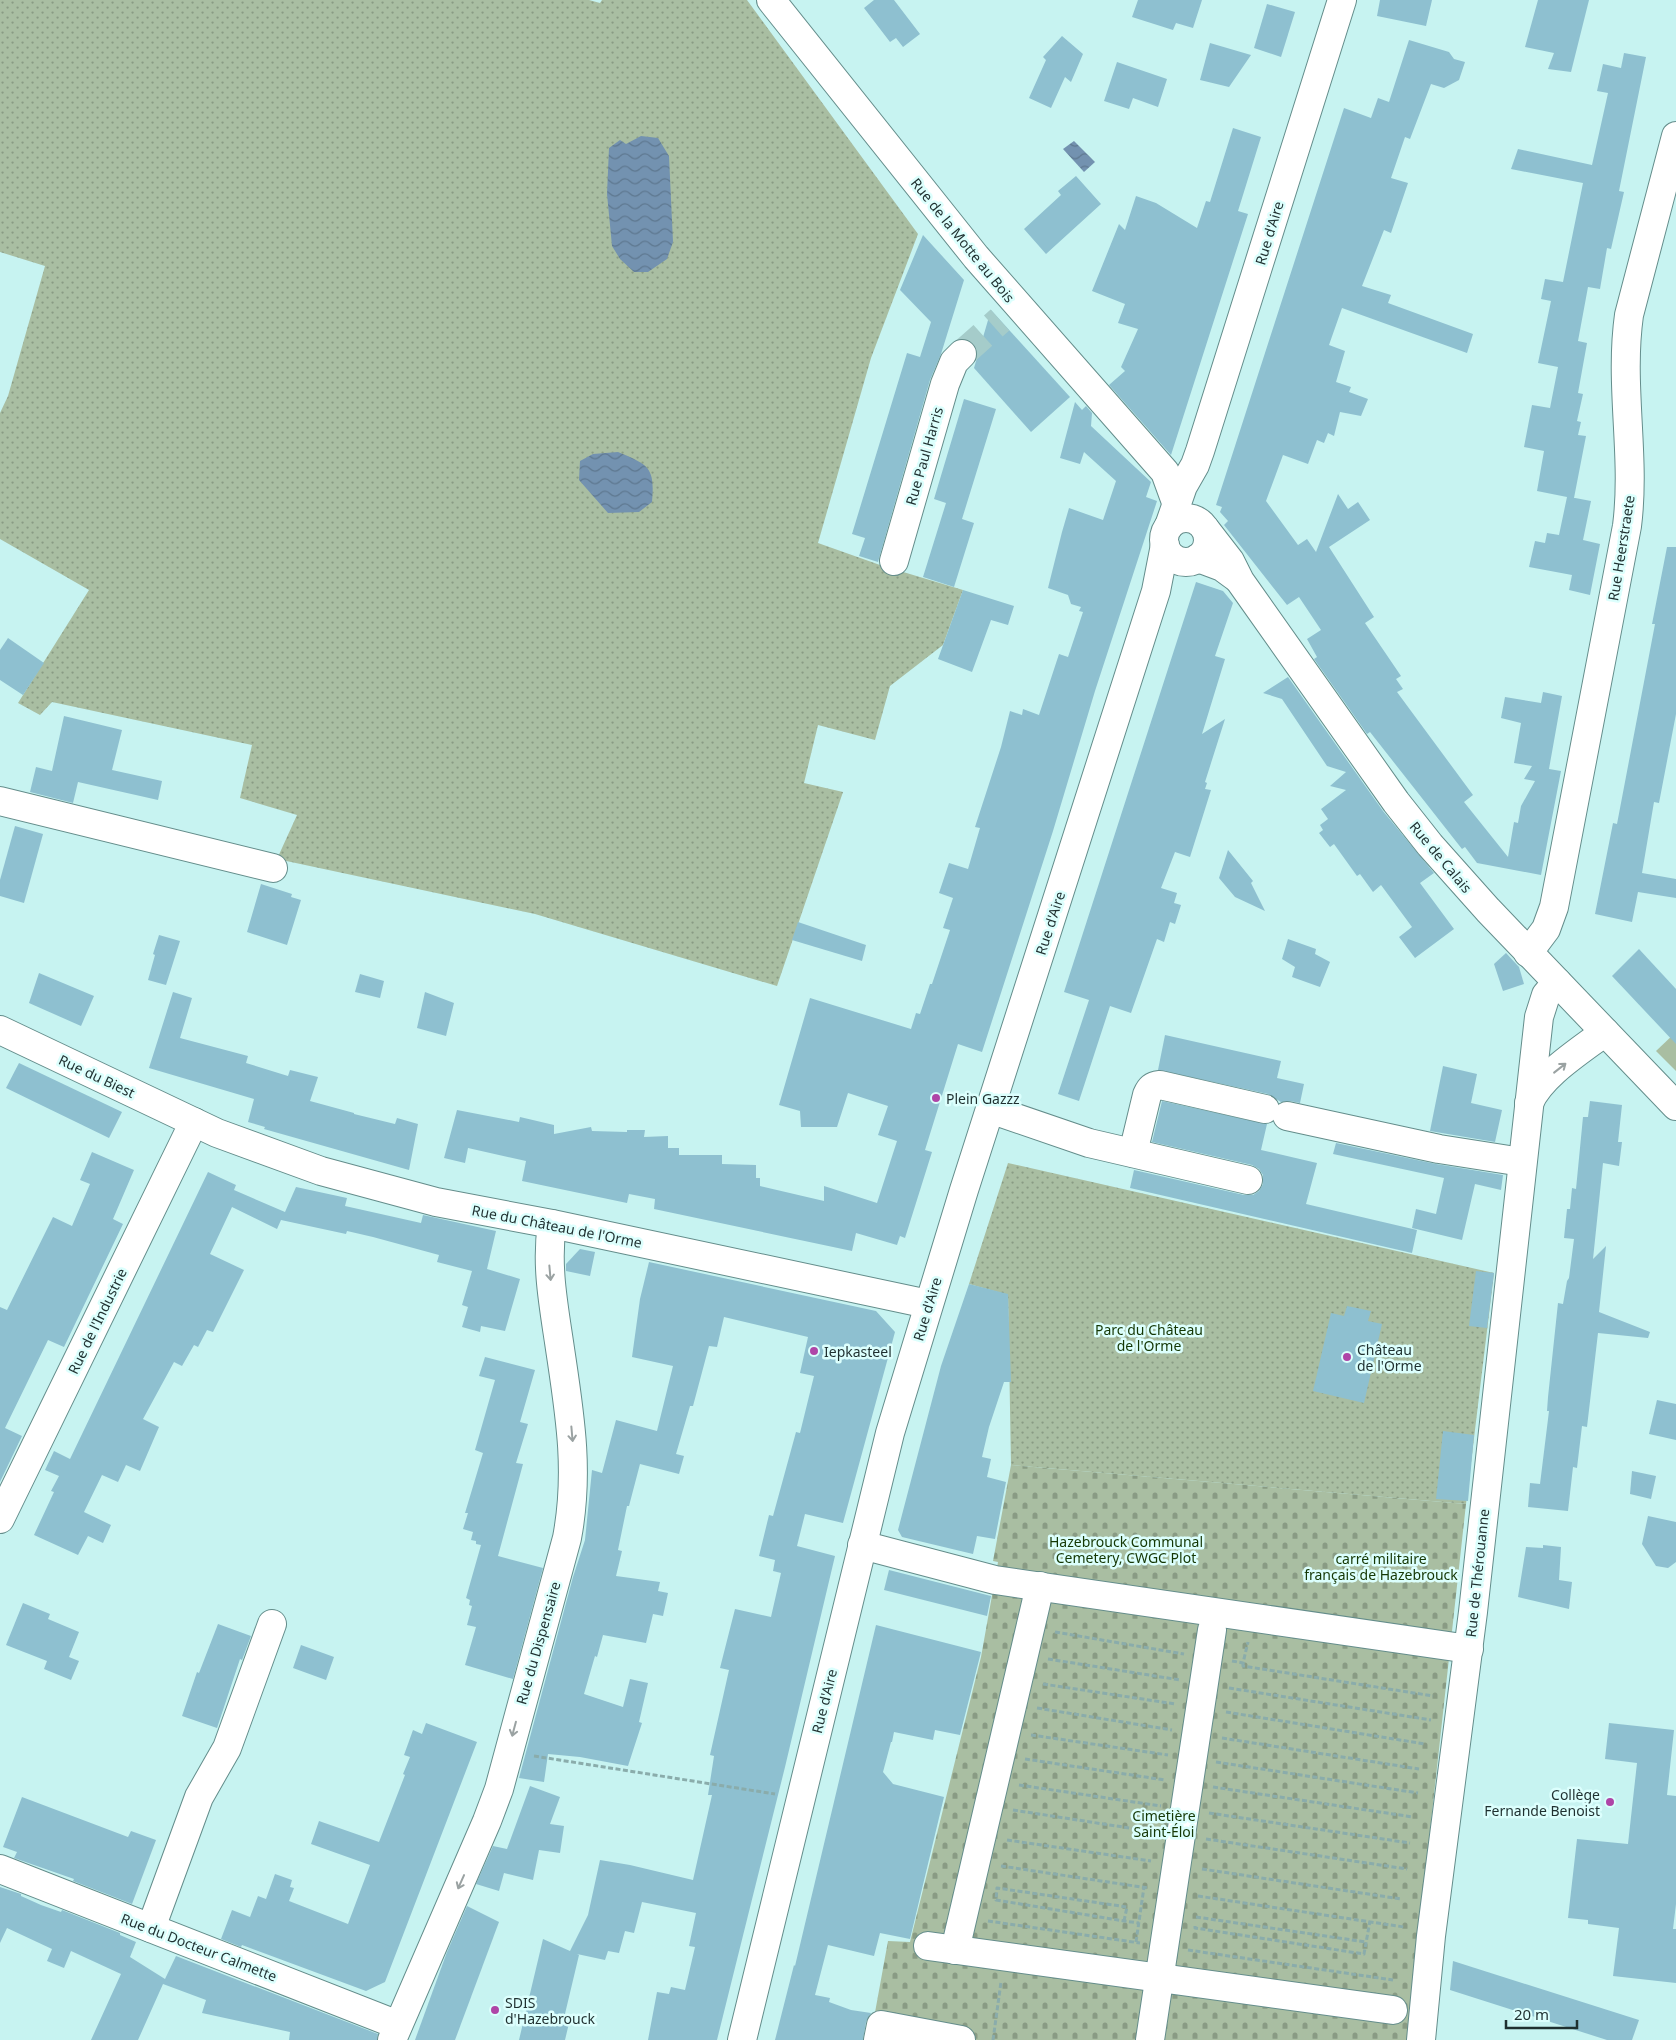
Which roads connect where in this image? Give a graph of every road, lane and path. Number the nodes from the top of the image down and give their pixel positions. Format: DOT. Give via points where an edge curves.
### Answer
graph roads {
  1 [pos="771,0"];
  2 [pos="1342,0"];
  3 [pos="1675,147"];
  4 [pos="962,354"];
  5 [pos="1181,511"];
  6 [pos="1202,526"];
  7 [pos="894,560"];
  8 [pos="1240,581"];
  9 [pos="0,801"];
  10 [pos="273,868"];
  11 [pos="1528,953"];
  12 [pos="1556,982"];
  13 [pos="0,1030"];
  14 [pos="1605,1032"];
  15 [pos="1529,1104"];
  16 [pos="1676,1106"];
  17 [pos="990,1109"];
  18 [pos="194,1122"];
  19 [pos="1133,1154"];
  20 [pos="1522,1162"];
  21 [pos="1248,1180"];
  22 [pos="552,1224"];
  23 [pos="928,1304"];
  24 [pos="0,1520"];
  25 [pos="862,1545"];
  26 [pos="1040,1586"];
  27 [pos="1213,1620"];
  28 [pos="272,1624"];
  29 [pos="1030,1628"];
  30 [pos="1256,1643"];
  31 [pos="1469,1649"];
  32 [pos="1207,1658"];
  33 [pos="1243,1663"];
  34 [pos="1432,1696"];
  35 [pos="508,1752"];
  36 [pos="800,1798"];
  37 [pos="0,1869"];
  38 [pos="1144,1887"];
  39 [pos="1199,1896"];
  40 [pos="1198,1903"];
  41 [pos="1197,1910"];
  42 [pos="1196,1917"];
  43 [pos="1124,1921"];
  44 [pos="1370,1922"];
  45 [pos="1139,1923"];
  46 [pos="151,1928"];
  47 [pos="1136,1942"];
  48 [pos="1366,1942"];
  49 [pos="928,1946"];
  50 [pos="955,1950"];
  51 [pos="1004,1957"];
  52 [pos="1159,1978"];
  53 [pos="1393,2010"];
  54 [pos="395,2033"];
  55 [pos="742,2040"];
  56 [pos="878,2040"];
  57 [pos="961,2040"];
  58 [pos="992,2040"];
  59 [pos="1150,2040"];
  60 [pos="1421,2040"];
  1 -- 5 [label="street, Rue de la Motte au Bois" via="939,211 1008,312"];
  2 -- 5 [label="street, Rue d'Aire"];
  3 -- 11 [label="street, Rue Heerstraete" via="1626,335 1625,384 1631,475 1627,526 1554,908 1546,929"];
  4 -- 7 [label="street, Rue Paul Harris" via="954,362 945,384"];
  5 -- 6 [label="street, Rue d'Aire" via="1195,504"];
  5 -- 6 [label="street, Rue d'Aire" via="1204,553 1208,538"];
  5 -- 8 [label="street, Rue de Calais" via="1222,567"];
  5 -- 17 [label="street, Rue d'Aire" via="1166,576 1156,591"];
  6 -- 8 [label="street, Rue de Calais" via="1230,561"];
  8 -- 11 [label="street, Rue de Calais" via="1414,825"];
  9 -- 10 [label="street"];
  11 -- 12 [label="street, Rue de Calais"];
  12 -- 14 [label="street, Rue de Calais"];
  12 -- 15 [label="street, Rue de Thérouanne" via="1546,995 1539,1017"];
  13 -- 18 [label="street, Rue du Biest"];
  15 -- 14 [label="street, Rue de Thérouanne, one-way" via="1547,1078"];
  14 -- 16 [label="street, Rue de Calais"];
  15 -- 20 [label="street, Rue de Thérouanne"];
  17 -- 19 [label="street" via="1081,1141"];
  17 -- 23 [label="street, Rue d'Aire"];
  18 -- 22 [label="street, Rue du Château de l'Orme" via="342,1178 436,1202"];
  18 -- 24 [label="street, Rue de l'Industrie"];
  19 -- 20 [label="street" via="1147,1095 1150,1089 1160,1085 1446,1151"];
  19 -- 21 [label="street"];
  20 -- 31 [label="street, Rue de Thérouanne"];
  22 -- 23 [label="street, Rue du Château de l'Orme"];
  22 -- 35 [label="street, Rue du Dispensaire, one-way" via="549,1263 571,1420 572,1504 563,1552"];
  23 -- 25 [label="street, Rue d'Aire" via="890,1433"];
  25 -- 26 [label="street" via="995,1580"];
  25 -- 36 [label="street, Rue d'Aire"];
  26 -- 27 [label="street"];
  26 -- 29 [label="street"];
  27 -- 31 [label="street"];
  27 -- 32 [label="street"];
  28 -- 46 [label="street" via="225,1753 199,1797"];
  29 -- 32 [label="path"];
  29 -- 50 [label="street"];
  30 -- 33 [label="path" via="1247,1641"];
  31 -- 60 [label="street, Rue de Thérouanne"];
  32 -- 33 [label="path"];
  32 -- 52 [label="street"];
  33 -- 34 [label="path" via="1243,1666"];
  35 -- 36 [label="path"];
  35 -- 54 [label="street, Rue du Dispensaire, one-way" via="487,1821"];
  36 -- 55 [label="street, Rue d'Aire"];
  37 -- 46 [label="street, Rue du Docteur Calmette"];
  38 -- 45 [label="path"];
  39 -- 40 [label="path"];
  41 -- 42 [label="path"];
  42 -- 48 [label="path"];
  42 -- 48 [label="path" via="1195,1928 1364,1954"];
  43 -- 43 [label="path" via="996,1900 997,1888 1127,1907"];
  43 -- 45 [label="path"];
  44 -- 48 [label="path"];
  45 -- 47 [label="path"];
  46 -- 54 [label="street, Rue du Docteur Calmette"];
  49 -- 50 [label="street"];
  50 -- 51 [label="street"];
  51 -- 52 [label="street"];
  51 -- 58 [label="path"];
  52 -- 53 [label="street"];
  52 -- 59 [label="street"];
  56 -- 57 [label="street" via="881,2025"];
}
